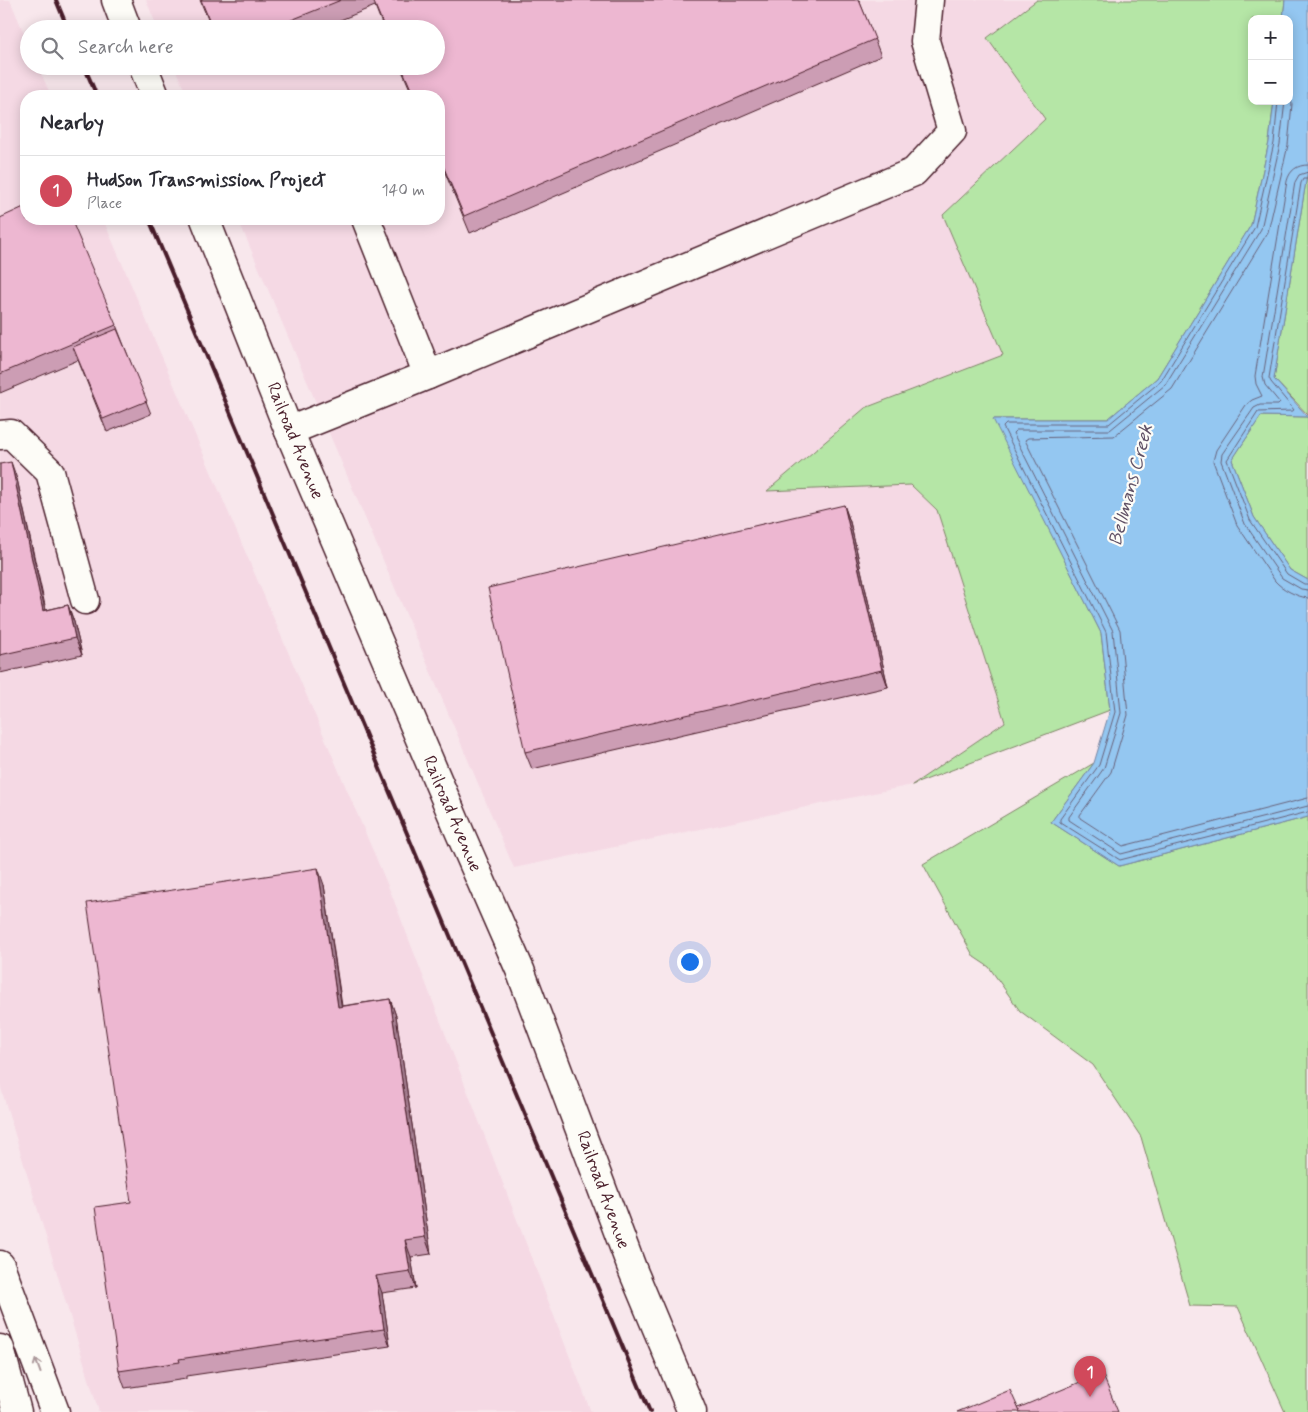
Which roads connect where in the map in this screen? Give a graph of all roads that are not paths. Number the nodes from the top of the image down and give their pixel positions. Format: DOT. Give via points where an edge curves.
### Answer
graph roads {
  1 [pos="116,0"];
  2 [pos="929,0"];
  3 [pos="124,20"];
  4 [pos="147,75"];
  5 [pos="153,90"];
  6 [pos="207,225"];
  7 [pos="368,225"];
  8 [pos="428,375"];
  9 [pos="289,431"];
  10 [pos="0,435"];
  11 [pos="85,600"];
  12 [pos="0,1265"];
  13 [pos="0,1349"];
  14 [pos="17,1412"];
  15 [pos="55,1412"];
  16 [pos="692,1412"];
  1 -- 3 [label="street"];
  2 -- 8 [label="street" via="925,41 952,130 914,172"];
  4 -- 5 [label="street"];
  6 -- 9 [label="street, Railroad Avenue"];
  7 -- 8 [label="street"];
  8 -- 9 [label="street"];
  9 -- 16 [label="street, Railroad Avenue" via="520,970 633,1271"];
  10 -- 11 [label="street" via="12,434 50,472"];
  15 -- 12 [label="street, one-way"];
  13 -- 14 [label="street"];
}
